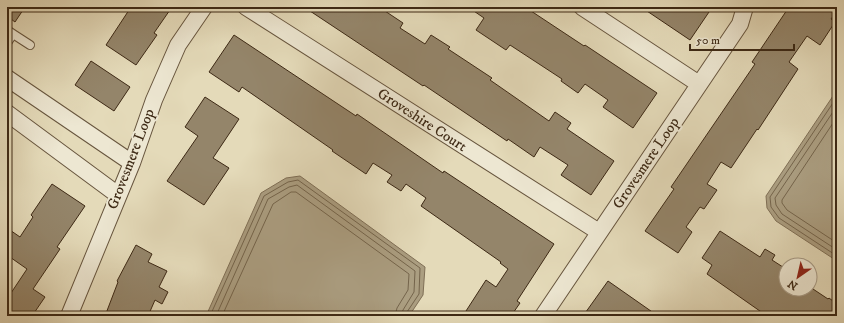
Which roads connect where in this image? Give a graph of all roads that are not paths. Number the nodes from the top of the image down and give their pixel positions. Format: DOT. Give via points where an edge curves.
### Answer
graph roads {
  1 [pos="204,7"];
  2 [pos="246,7"];
  3 [pos="582,7"];
  4 [pos="745,7"];
  5 [pos="10,32"];
  6 [pos="7,43"];
  7 [pos="30,45"];
  8 [pos="7,78"];
  9 [pos="699,84"];
  10 [pos="7,114"];
  11 [pos="132,163"];
  12 [pos="118,195"];
  13 [pos="599,232"];
  14 [pos="69,316"];
  15 [pos="543,316"];
  1 -- 11 [label="street, Grovesmere Loop" via="178,45 154,100"];
  2 -- 13 [label="street, Groveshire Court"];
  3 -- 9 [label="street"];
  4 -- 9 [label="street, Grovesmere Loop" via="740,24"];
  5 -- 6 [label="lane"];
  5 -- 7 [label="lane"];
  8 -- 11 [label="street"];
  9 -- 13 [label="street, Grovesmere Loop"];
  10 -- 12 [label="street"];
  11 -- 12 [label="street, Grovesmere Loop"];
  12 -- 14 [label="street, Grovesmere Loop"];
  13 -- 15 [label="street, Grovesmere Loop"];
}
